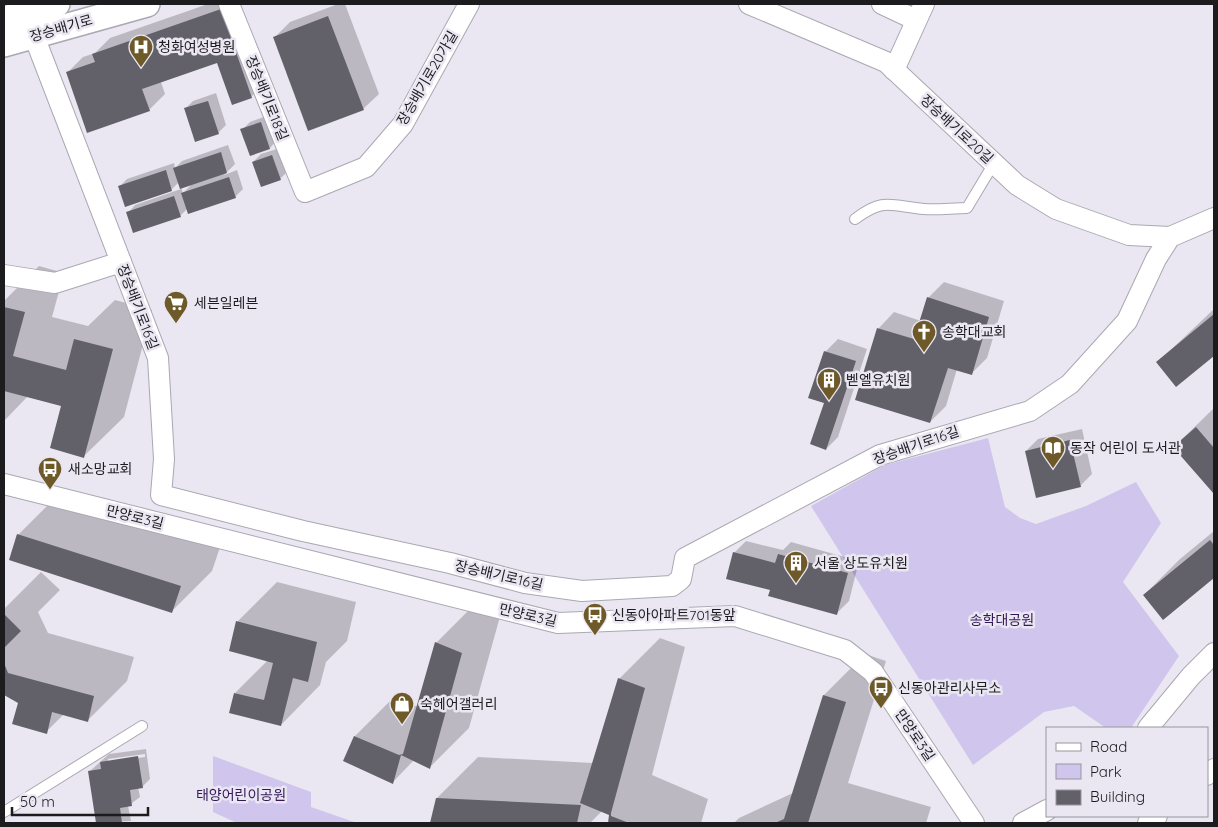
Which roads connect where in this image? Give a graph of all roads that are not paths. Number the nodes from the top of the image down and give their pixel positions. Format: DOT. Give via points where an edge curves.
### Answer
graph roads {
  1 [pos="57,4"];
  2 [pos="146,4"];
  3 [pos="229,4"];
  4 [pos="469,4"];
  5 [pos="749,4"];
  6 [pos="882,4"];
  7 [pos="920,12"];
  8 [pos="4,19"];
  9 [pos="34,36"];
  10 [pos="4,44"];
  11 [pos="894,70"];
  12 [pos="994,163"];
  13 [pos="305,192"];
  14 [pos="1214,218"];
  15 [pos="855,219"];
  16 [pos="1170,237"];
  17 [pos="121,262"];
  18 [pos="4,275"];
  19 [pos="4,484"];
  20 [pos="1214,653"];
  21 [pos="142,726"];
  22 [pos="1149,727"];
  23 [pos="1046,811"];
  24 [pos="4,812"];
  25 [pos="974,823"];
  26 [pos="1023,823"];
  1 -- 8 [label="street, 장승배기로"];
  2 -- 9 [label="street, 장승배기로"];
  3 -- 13 [label="street, 장승배기로18길"];
  4 -- 13 [label="street, 장승배기로20가길" via="403,124 366,167"];
  5 -- 11 [label="street, 장승배기로20길" via="886,62"];
  6 -- 7 [label="street"];
  7 -- 11 [label="street"];
  9 -- 10 [label="street, 장승배기로"];
  9 -- 17 [label="street, 장승배기로16길"];
  11 -- 12 [label="street, 장승배기로20길"];
  12 -- 15 [label="lane" via="967,208 925,209 892,203 872,206"];
  12 -- 16 [label="street, 장승배기로20길" via="1017,185 1056,209 1129,235"];
  14 -- 16 [label="street"];
  16 -- 17 [label="street, 장승배기로16길" via="1127,321 1070,384 1030,411 880,455 685,558 681,579 672,586 582,591 525,583 161,495 164,459 158,358"];
  17 -- 18 [label="street" via="55,283"];
  19 -- 25 [label="street, 만양로3길" via="558,624 735,616 845,650 873,672"];
  20 -- 22 [label="street"];
  21 -- 24 [label="lane"];
  23 -- 26 [label="street"];
}
